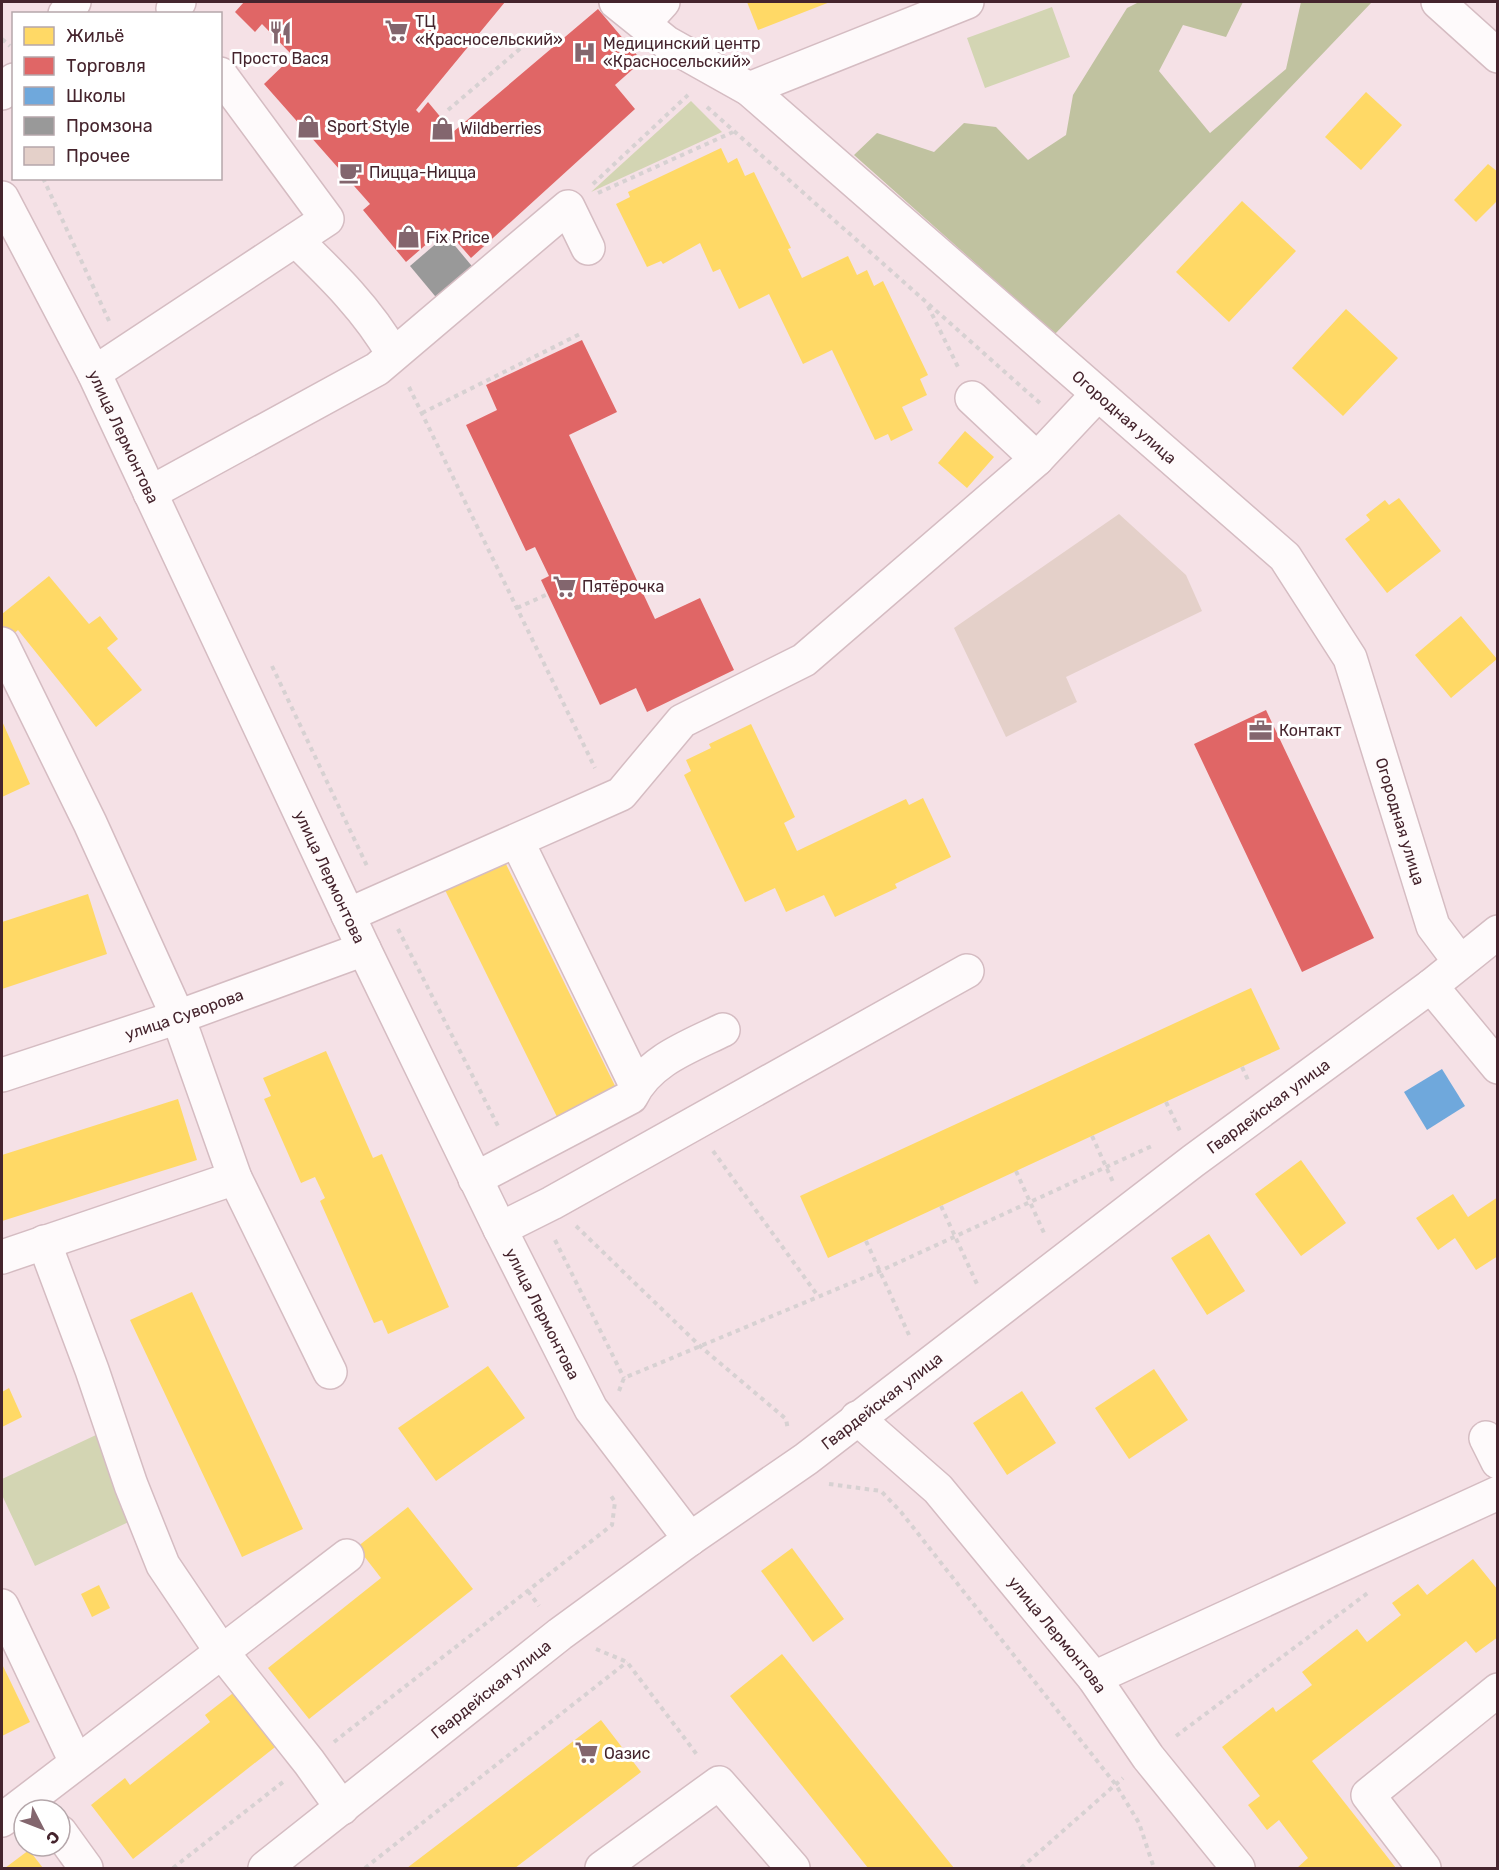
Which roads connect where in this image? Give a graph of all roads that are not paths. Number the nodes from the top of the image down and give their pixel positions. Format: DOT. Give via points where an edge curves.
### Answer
graph roads {
  1 [pos="616,2"];
  2 [pos="967,2"];
  3 [pos="1438,2"];
  4 [pos="658,22"];
  5 [pos="1497,56"];
  6 [pos="222,77"];
  7 [pos="749,88"];
  8 [pos="692,89"];
  9 [pos="2,198"];
  10 [pos="296,240"];
  11 [pos="588,248"];
  12 [pos="393,354"];
  13 [pos="94,373"];
  14 [pos="1098,394"];
  15 [pos="972,398"];
  16 [pos="1037,459"];
  17 [pos="150,493"];
  18 [pos="2,644"];
  19 [pos="517,841"];
  20 [pos="348,915"];
  21 [pos="1497,932"];
  22 [pos="364,949"];
  23 [pos="1460,962"];
  24 [pos="967,971"];
  25 [pos="1431,986"];
  26 [pos="178,1017"];
  27 [pos="723,1030"];
  28 [pos="1497,1067"];
  29 [pos="2,1075"];
  30 [pos="636,1085"];
  31 [pos="235,1178"];
  32 [pos="476,1179"];
  33 [pos="500,1229"];
  34 [pos="44,1242"];
  35 [pos="2,1257"];
  36 [pos="330,1372"];
  37 [pos="857,1418"];
  38 [pos="1497,1493"];
  39 [pos="690,1539"];
  40 [pos="346,1556"];
  41 [pos="2,1606"];
  42 [pos="221,1651"];
  43 [pos="1094,1677"];
  44 [pos="1497,1690"];
  45 [pos="76,1762"];
  46 [pos="44,1798"];
  47 [pos="342,1808"];
  48 [pos="72,1849"];
  49 [pos="277,1865"];
  50 [pos="86,1869"];
  51 [pos="602,1869"];
  52 [pos="793,1869"];
  53 [pos="1238,1869"];
  54 [pos="1424,1869"];
  1 -- 4 [label="street, Огородная улица"];
  2 -- 7 [label="street"];
  3 -- 5 [label="street"];
  4 -- 7 [label="street, Огородная улица"];
  4 -- 8 [label="street"];
  6 -- 10 [label="street" via="327,219"];
  7 -- 14 [label="street, Огородная улица"];
  9 -- 13 [label="street, улица Лермонтова"];
  10 -- 12 [label="street" via="375,323"];
  10 -- 13 [label="street"];
  11 -- 12 [label="street" via="568,207"];
  12 -- 17 [label="street" via="377,369"];
  13 -- 17 [label="street, улица Лермонтова"];
  14 -- 16 [label="street"];
  14 -- 23 [label="street, Огородная улица" via="1285,557 1350,658 1433,927"];
  15 -- 16 [label="street"];
  16 -- 19 [label="street" via="804,660 682,721 621,794"];
  17 -- 20 [label="street, улица Лермонтова"];
  18 -- 26 [label="street" via="90,823"];
  19 -- 20 [label="street"];
  19 -- 30 [label="street"];
  20 -- 22 [label="street, улица Лермонтова"];
  21 -- 23 [label="street, Гвардейская улица"];
  22 -- 26 [label="street, улица Суворова"];
  22 -- 32 [label="street, улица Лермонтова"];
  23 -- 25 [label="street, Гвардейская улица"];
  24 -- 33 [label="street"];
  25 -- 28 [label="street"];
  25 -- 37 [label="street, Гвардейская улица" via="1261,1109"];
  26 -- 29 [label="street, улица Суворова"];
  26 -- 31 [label="street"];
  27 -- 30 [label="street" via="654,1065"];
  30 -- 32 [label="street" via="631,1097"];
  31 -- 34 [label="street"];
  31 -- 36 [label="street"];
  32 -- 33 [label="street, улица Лермонтова"];
  33 -- 39 [label="street, улица Лермонтова" via="591,1409"];
  34 -- 35 [label="street"];
  34 -- 42 [label="street" via="130,1485 163,1564"];
  37 -- 39 [label="street, Гвардейская улица" via="806,1460"];
  37 -- 43 [label="street, улица Лермонтова" via="938,1489"];
  38 -- 43 [label="street"];
  39 -- 47 [label="street, Гвардейская улица" via="560,1634"];
  40 -- 42 [label="street"];
  41 -- 45 [label="street"];
  42 -- 45 [label="street"];
  42 -- 47 [label="street"];
  43 -- 53 [label="street, улица Лермонтова" via="1148,1756"];
  44 -- 54 [label="street" via="1368,1795"];
  45 -- 46 [label="street"];
  47 -- 49 [label="street, Гвардейская улица"];
  48 -- 50 [label="street"];
  51 -- 52 [label="street" via="719,1783"];
}
